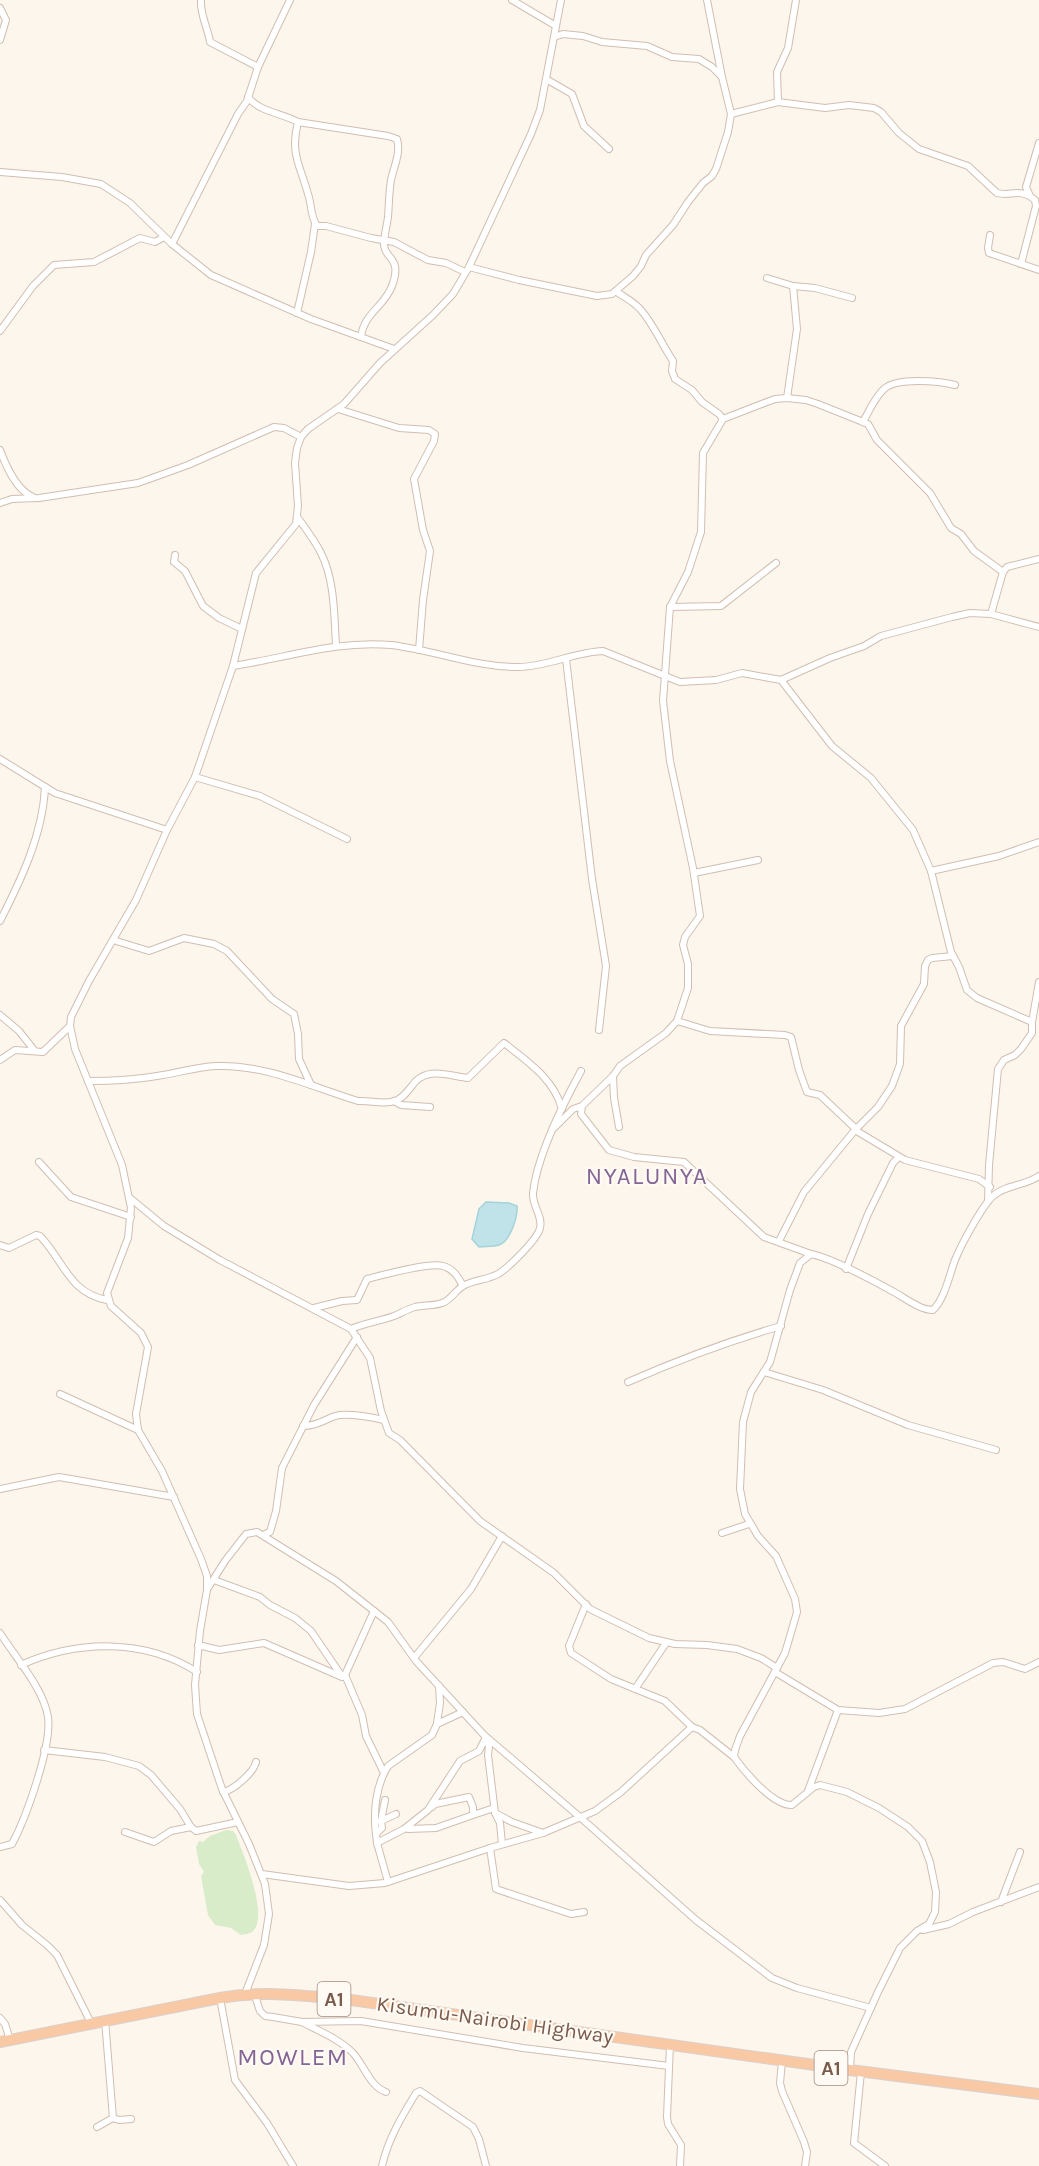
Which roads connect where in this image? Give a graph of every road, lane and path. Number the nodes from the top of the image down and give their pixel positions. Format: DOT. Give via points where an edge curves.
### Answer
graph roads {
  1 [pos="201,0"];
  2 [pos="290,0"];
  3 [pos="512,0"];
  4 [pos="561,0"];
  5 [pos="707,0"];
  6 [pos="796,0"];
  7 [pos="0,8"];
  8 [pos="556,26"];
  9 [pos="554,37"];
  10 [pos="0,40"];
  11 [pos="258,67"];
  12 [pos="722,77"];
  13 [pos="546,79"];
  14 [pos="248,97"];
  15 [pos="778,102"];
  16 [pos="731,114"];
  17 [pos="298,122"];
  18 [pos="1039,143"];
  19 [pos="609,149"];
  20 [pos="0,172"];
  21 [pos="1030,196"];
  22 [pos="315,224"];
  23 [pos="990,235"];
  24 [pos="164,237"];
  25 [pos="385,240"];
  26 [pos="172,244"];
  27 [pos="1022,264"];
  28 [pos="467,269"];
  29 [pos="1039,270"];
  30 [pos="767,278"];
  31 [pos="793,286"];
  32 [pos="617,292"];
  33 [pos="852,298"];
  34 [pos="297,313"];
  35 [pos="0,331"];
  36 [pos="361,337"];
  37 [pos="394,349"];
  38 [pos="955,385"];
  39 [pos="787,398"];
  40 [pos="338,408"];
  41 [pos="723,420"];
  42 [pos="863,422"];
  43 [pos="301,437"];
  44 [pos="0,450"];
  45 [pos="39,498"];
  46 [pos="0,503"];
  47 [pos="298,518"];
  48 [pos="175,555"];
  49 [pos="1039,559"];
  50 [pos="776,563"];
  51 [pos="1003,572"];
  52 [pos="670,607"];
  53 [pos="991,614"];
  54 [pos="1039,627"];
  55 [pos="242,628"];
  56 [pos="336,645"];
  57 [pos="419,650"];
  58 [pos="566,658"];
  59 [pos="233,666"];
  60 [pos="665,675"];
  61 [pos="781,680"];
  62 [pos="0,759"];
  63 [pos="195,777"];
  64 [pos="45,787"];
  65 [pos="167,830"];
  66 [pos="347,839"];
  67 [pos="1039,842"];
  68 [pos="758,860"];
  69 [pos="931,871"];
  70 [pos="694,873"];
  71 [pos="0,921"];
  72 [pos="113,940"];
  73 [pos="953,956"];
  74 [pos="1039,982"];
  75 [pos="0,1015"];
  76 [pos="677,1021"];
  77 [pos="1032,1022"];
  78 [pos="70,1026"];
  79 [pos="599,1030"];
  80 [pos="34,1050"];
  81 [pos="0,1060"];
  82 [pos="581,1071"];
  83 [pos="613,1076"];
  84 [pos="88,1081"];
  85 [pos="311,1086"];
  86 [pos="393,1101"];
  87 [pos="582,1106"];
  88 [pos="430,1107"];
  89 [pos="562,1109"];
  90 [pos="619,1127"];
  91 [pos="554,1128"];
  92 [pos="855,1129"];
  93 [pos="899,1157"];
  94 [pos="39,1162"];
  95 [pos="1039,1176"];
  96 [pos="990,1187"];
  97 [pos="130,1198"];
  98 [pos="988,1201"];
  99 [pos="131,1217"];
  100 [pos="779,1241"];
  101 [pos="0,1245"];
  102 [pos="811,1254"];
  103 [pos="846,1269"];
  104 [pos="463,1286"];
  105 [pos="108,1300"];
  106 [pos="314,1308"];
  107 [pos="781,1326"];
  108 [pos="351,1329"];
  109 [pos="357,1337"];
  110 [pos="764,1372"];
  111 [pos="628,1382"];
  112 [pos="60,1394"];
  113 [pos="384,1420"];
  114 [pos="303,1426"];
  115 [pos="138,1430"];
  116 [pos="996,1450"];
  117 [pos="0,1489"];
  118 [pos="174,1497"];
  119 [pos="749,1524"];
  120 [pos="722,1533"];
  121 [pos="263,1535"];
  122 [pos="502,1536"];
  123 [pos="214,1580"];
  124 [pos="207,1590"];
  125 [pos="586,1604"];
  126 [pos="374,1611"];
  127 [pos="0,1633"];
  128 [pos="666,1643"];
  129 [pos="198,1645"];
  130 [pos="414,1658"];
  131 [pos="1039,1662"];
  132 [pos="21,1665"];
  133 [pos="776,1670"];
  134 [pos="197,1672"];
  135 [pos="344,1676"];
  136 [pos="439,1686"];
  137 [pos="635,1689"];
  138 [pos="838,1710"];
  139 [pos="463,1712"];
  140 [pos="437,1724"];
  141 [pos="692,1727"];
  142 [pos="486,1737"];
  143 [pos="44,1750"];
  144 [pos="734,1757"];
  145 [pos="256,1762"];
  146 [pos="384,1773"];
  147 [pos="223,1792"];
  148 [pos="808,1792"];
  149 [pos="385,1800"];
  150 [pos="428,1810"];
  151 [pos="494,1810"];
  152 [pos="396,1814"];
  153 [pos="473,1815"];
  154 [pos="581,1818"];
  155 [pos="381,1821"];
  156 [pos="238,1822"];
  157 [pos="191,1827"];
  158 [pos="404,1829"];
  159 [pos="126,1832"];
  160 [pos="543,1833"];
  161 [pos="376,1834"];
  162 [pos="377,1843"];
  163 [pos="502,1845"];
  164 [pos="0,1847"];
  165 [pos="490,1848"];
  166 [pos="1020,1852"];
  167 [pos="262,1874"];
  168 [pos="388,1882"];
  169 [pos="1039,1887"];
  170 [pos="0,1900"];
  171 [pos="1001,1902"];
  172 [pos="584,1912"];
  173 [pos="916,1931"];
  174 [pos="250,1993"];
  175 [pos="220,1998"];
  176 [pos="871,2008"];
  177 [pos="0,2018"];
  178 [pos="105,2020"];
  179 [pos="302,2022"];
  180 [pos="91,2023"];
  181 [pos="5,2041"];
  182 [pos="670,2043"];
  183 [pos="782,2061"];
  184 [pos="669,2066"];
  185 [pos="856,2071"];
  186 [pos="386,2092"];
  187 [pos="1039,2094"];
  188 [pos="112,2118"];
  189 [pos="131,2119"];
  190 [pos="97,2127"];
  191 [pos="293,2166"];
  192 [pos="382,2166"];
  193 [pos="486,2166"];
  194 [pos="680,2166"];
  195 [pos="805,2166"];
  196 [pos="885,2166"];
  1 -- 11 [label="street" via="210,42"];
  2 -- 11 [label="street"];
  3 -- 8 [label="street"];
  4 -- 8 [label="street"];
  5 -- 12 [label="street"];
  6 -- 15 [label="street" via="788,48 777,72"];
  7 -- 10 [label="street" via="6,20"];
  8 -- 9 [label="street"];
  9 -- 12 [label="street" via="573,35 655,48 672,57 705,62"];
  9 -- 13 [label="street"];
  11 -- 14 [label="street"];
  12 -- 16 [label="street"];
  13 -- 19 [label="street" via="572,94 584,126"];
  13 -- 28 [label="street" via="531,134"];
  14 -- 17 [label="street" via="259,107"];
  14 -- 26 [label="street"];
  15 -- 16 [label="street"];
  15 -- 21 [label="street" via="825,108 874,108 919,149 968,166 997,193"];
  16 -- 32 [label="street" via="712,176"];
  17 -- 22 [label="street" via="295,158"];
  17 -- 25 [label="street" via="397,139"];
  18 -- 21 [label="street" via="1026,187"];
  20 -- 24 [label="street" via="101,184 130,203"];
  21 -- 27 [label="street" via="1036,206"];
  22 -- 25 [label="street"];
  22 -- 34 [label="street"];
  23 -- 27 [label="street" via="989,253"];
  24 -- 26 [label="street"];
  24 -- 35 [label="street" via="155,242 140,238 94,262 54,265"];
  25 -- 28 [label="street" via="429,260"];
  25 -- 36 [label="street" via="386,250 396,264 395,273 391,288 364,322"];
  26 -- 34 [label="street" via="212,274"];
  27 -- 29 [label="street"];
  28 -- 32 [label="street" via="597,296"];
  28 -- 37 [label="street" via="444,305"];
  30 -- 31 [label="street"];
  31 -- 33 [label="street"];
  31 -- 39 [label="street" via="797,329"];
  32 -- 41 [label="street" via="641,310 661,340 673,361 675,379"];
  34 -- 36 [label="street"];
  36 -- 37 [label="street"];
  37 -- 40 [label="street"];
  38 -- 42 [label="street" via="937,381 891,384 882,390"];
  39 -- 41 [label="street"];
  39 -- 42 [label="street" via="806,400"];
  40 -- 43 [label="street"];
  40 -- 57 [label="street" via="399,428 435,434 414,479 430,551"];
  41 -- 52 [label="street" via="703,453 701,531 688,572"];
  42 -- 51 [label="street" via="930,493 951,528"];
  43 -- 45 [label="street" via="274,427 162,475"];
  43 -- 47 [label="street" via="295,463"];
  44 -- 45 [label="street" via="20,486 28,495"];
  45 -- 46 [label="street"];
  47 -- 55 [label="street" via="294,529 256,573"];
  47 -- 56 [label="street" via="321,553 328,572"];
  48 -- 55 [label="street" via="174,562 185,571 203,606"];
  49 -- 51 [label="street" via="1007,567"];
  50 -- 52 [label="street" via="721,606"];
  51 -- 53 [label="street"];
  52 -- 60 [label="street"];
  53 -- 54 [label="street"];
  53 -- 61 [label="street" via="970,613 894,631"];
  55 -- 59 [label="street"];
  56 -- 57 [label="street" via="392,645"];
  56 -- 59 [label="street"];
  57 -- 58 [label="street" via="506,667"];
  58 -- 60 [label="street" via="603,651"];
  58 -- 79 [label="street" via="606,966"];
  59 -- 63 [label="street"];
  60 -- 61 [label="street" via="680,682 716,680 742,673"];
  60 -- 70 [label="street" via="663,701 670,761"];
  61 -- 69 [label="street" via="832,746 871,778 906,820"];
  62 -- 64 [label="street"];
  63 -- 65 [label="street"];
  63 -- 66 [label="street" via="260,796"];
  64 -- 65 [label="street"];
  64 -- 71 [label="street" via="32,848 20,883"];
  65 -- 72 [label="street" via="136,900"];
  67 -- 69 [label="street" via="999,856"];
  68 -- 70 [label="street"];
  69 -- 73 [label="street"];
  70 -- 76 [label="street" via="700,916 683,945 688,988"];
  72 -- 78 [label="street" via="75,1005"];
  72 -- 85 [label="street" via="148,951 184,938 202,940 227,951 272,999 294,1014 299,1059"];
  73 -- 77 [label="street" via="971,994"];
  73 -- 92 [label="street" via="928,960 924,984 901,1026 900,1064 892,1086 878,1107"];
  74 -- 77 [label="street"];
  75 -- 80 [label="street"];
  76 -- 83 [label="street" via="620,1066"];
  76 -- 92 [label="street" via="710,1031 791,1037 807,1092 820,1095"];
  77 -- 96 [label="street" via="1032,1033 1021,1049 998,1069"];
  78 -- 80 [label="street" via="43,1052"];
  78 -- 84 [label="street"];
  80 -- 81 [label="street" via="15,1050"];
  82 -- 89 [label="street"];
  83 -- 87 [label="street"];
  83 -- 90 [label="street"];
  84 -- 85 [label="street" via="118,1081 217,1066 260,1070"];
  84 -- 97 [label="street" via="122,1165"];
  85 -- 86 [label="street" via="358,1101"];
  86 -- 88 [label="street"];
  86 -- 89 [label="street" via="422,1076 434,1073 468,1078 504,1043 544,1077 559,1097"];
  87 -- 91 [label="street" via="573,1109"];
  87 -- 100 [label="street" via="581,1114 609,1150 684,1162 764,1237"];
  89 -- 91 [label="street"];
  91 -- 104 [label="street" via="534,1188 534,1205 541,1227 537,1236 510,1266"];
  92 -- 93 [label="street"];
  92 -- 100 [label="street" via="799,1200"];
  93 -- 96 [label="street" via="979,1179"];
  93 -- 103 [label="street" via="868,1214"];
  94 -- 99 [label="street" via="71,1197"];
  95 -- 98 [label="street" via="999,1191"];
  96 -- 98 [label="street"];
  97 -- 99 [label="street"];
  97 -- 106 [label="street" via="164,1226 220,1260"];
  98 -- 103 [label="street" via="960,1249 933,1310"];
  99 -- 105 [label="street" via="128,1238 109,1282"];
  100 -- 102 [label="street"];
  101 -- 105 [label="street" via="9,1248 40,1236 80,1289 94,1298"];
  102 -- 103 [label="street"];
  102 -- 107 [label="street" via="800,1263"];
  104 -- 106 [label="street" via="455,1273 443,1266 426,1266 367,1279 357,1300"];
  104 -- 108 [label="street" via="443,1303 410,1308"];
  105 -- 115 [label="street" via="141,1333 148,1347 136,1414"];
  106 -- 108 [label="street"];
  107 -- 110 [label="street"];
  107 -- 111 [label="street" via="676,1360"];
  108 -- 109 [label="street"];
  109 -- 113 [label="street" via="370,1358"];
  109 -- 114 [label="street"];
  110 -- 116 [label="street" via="824,1390 908,1425"];
  110 -- 119 [label="street" via="751,1392 743,1422 740,1489"];
  112 -- 115 [label="street"];
  113 -- 114 [label="street" via="338,1415 316,1426"];
  113 -- 122 [label="street" via="389,1432 480,1521"];
  114 -- 121 [label="street" via="282,1468 270,1532"];
  115 -- 118 [label="street"];
  117 -- 118 [label="street" via="59,1476"];
  118 -- 124 [label="street" via="201,1559"];
  119 -- 120 [label="street"];
  119 -- 133 [label="street" via="776,1556 795,1599 794,1626"];
  121 -- 123 [label="street" via="246,1534"];
  121 -- 126 [label="street" via="336,1581"];
  122 -- 125 [label="street" via="554,1573"];
  122 -- 130 [label="street" via="463,1601"];
  123 -- 124 [label="street"];
  123 -- 135 [label="street" via="260,1597 302,1624"];
  124 -- 129 [label="street"];
  125 -- 128 [label="street"];
  125 -- 137 [label="street" via="569,1646 571,1653 611,1679"];
  126 -- 130 [label="street" via="388,1622"];
  126 -- 135 [label="street"];
  127 -- 132 [label="street"];
  128 -- 133 [label="street" via="737,1649 761,1658"];
  128 -- 137 [label="street"];
  129 -- 134 [label="street"];
  129 -- 135 [label="street" via="219,1650 264,1643"];
  130 -- 136 [label="street"];
  131 -- 138 [label="street" via="1025,1669 1004,1662 993,1663 905,1709 879,1713"];
  132 -- 134 [label="street" via="67,1649 100,1647 160,1653"];
  132 -- 143 [label="street" via="48,1717"];
  133 -- 138 [label="street"];
  133 -- 144 [label="street" via="740,1736"];
  134 -- 147 [label="street" via="197,1714"];
  135 -- 146 [label="street"];
  136 -- 139 [label="street"];
  136 -- 140 [label="street"];
  137 -- 141 [label="street" via="665,1701"];
  138 -- 148 [label="street"];
  139 -- 140 [label="street"];
  139 -- 142 [label="street"];
  140 -- 146 [label="street" via="432,1735 395,1760"];
  141 -- 144 [label="street"];
  141 -- 154 [label="street" via="621,1792"];
  142 -- 150 [label="street" via="479,1752 460,1761"];
  142 -- 151 [label="street"];
  142 -- 154 [label="street"];
  143 -- 157 [label="street" via="105,1756 139,1766 180,1809"];
  143 -- 164 [label="street" via="35,1790 16,1836 12,1844"];
  144 -- 148 [label="street" via="779,1802 792,1805"];
  145 -- 147 [label="street" via="249,1774"];
  146 -- 161 [label="street" via="375,1806"];
  147 -- 156 [label="street"];
  148 -- 173 [label="street" via="820,1785 847,1792 879,1808 922,1841 936,1892 935,1912 929,1924"];
  149 -- 155 [label="street"];
  150 -- 153 [label="street" via="435,1804 469,1797"];
  150 -- 158 [label="street"];
  151 -- 153 [label="street"];
  151 -- 160 [label="street"];
  151 -- 163 [label="street"];
  152 -- 155 [label="street"];
  153 -- 158 [label="street" via="436,1828"];
  154 -- 160 [label="street"];
  154 -- 176 [label="street" via="696,1920 772,1978"];
  155 -- 161 [label="street" via="382,1828"];
  156 -- 157 [label="street" via="200,1831"];
  156 -- 167 [label="street"];
  157 -- 159 [label="street" via="154,1842"];
  158 -- 162 [label="street"];
  160 -- 163 [label="street"];
  161 -- 162 [label="street"];
  162 -- 168 [label="street"];
  163 -- 165 [label="street"];
  165 -- 168 [label="street"];
  165 -- 172 [label="street" via="496,1889 571,1914"];
  166 -- 171 [label="street"];
  167 -- 168 [label="street" via="349,1886"];
  167 -- 174 [label="street" via="269,1914"];
  169 -- 171 [label="street"];
  170 -- 180 [label="street" via="57,1955"];
  171 -- 173 [label="street" via="949,1924"];
  173 -- 176 [label="street" via="900,1948"];
  174 -- 175 [label="highway, Kisumu-Nairobi Highway / A1"];
  174 -- 179 [label="street" via="265,2016"];
  174 -- 182 [label="highway, Kisumu-Nairobi Highway / A1" via="351,2000"];
  175 -- 178 [label="highway, Kisumu-Nairobi Highway / A1"];
  175 -- 191 [label="street" via="235,2080"];
  176 -- 185 [label="street" via="851,2052"];
  177 -- 181 [label="street" via="5,2024"];
  178 -- 180 [label="highway, Kisumu-Nairobi Highway / A1"];
  178 -- 188 [label="street"];
  179 -- 184 [label="street" via="361,2021 523,2048"];
  179 -- 186 [label="street" via="343,2044 375,2085"];
  180 -- 181 [label="highway, Kisumu-Nairobi Highway / A1"];
  182 -- 183 [label="highway, A1 / A1"];
  182 -- 184 [label="street"];
  183 -- 185 [label="highway, A1 / A1"];
  183 -- 195 [label="street" via="780,2084 804,2142"];
  184 -- 194 [label="street" via="667,2117 681,2145"];
  185 -- 187 [label="highway, A1 / A1"];
  185 -- 196 [label="street" via="855,2142"];
  188 -- 189 [label="street"];
  188 -- 190 [label="street"];
  192 -- 193 [label="street" via="394,2131 420,2091 473,2127"];
}
